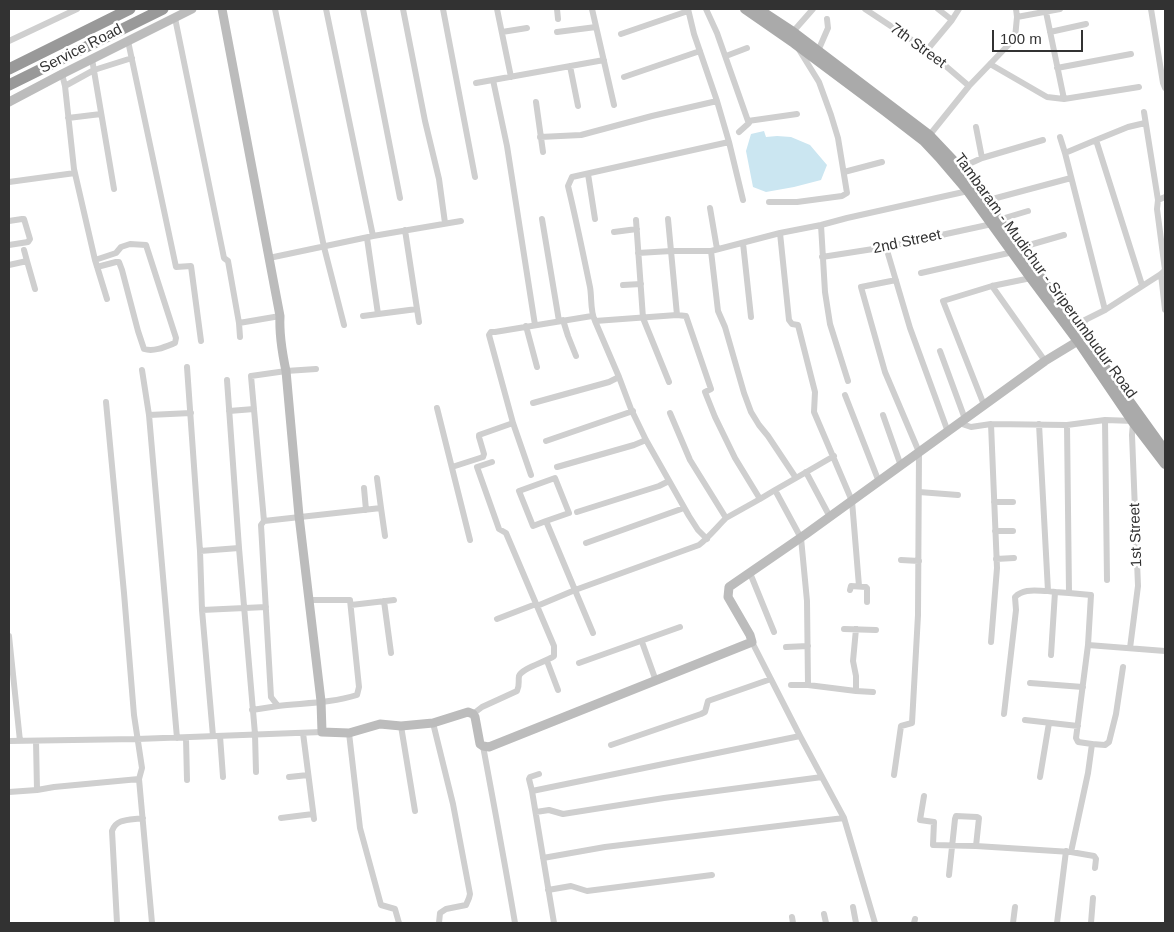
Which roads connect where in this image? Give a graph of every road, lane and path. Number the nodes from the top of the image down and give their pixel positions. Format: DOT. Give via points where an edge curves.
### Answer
graph roads {
  1 [pos="77,9"];
  2 [pos="130,9"];
  3 [pos="163,9"];
  4 [pos="192,9"];
  5 [pos="222,9"];
  6 [pos="275,9"];
  7 [pos="326,9"];
  8 [pos="363,9"];
  9 [pos="403,9"];
  10 [pos="443,9"];
  11 [pos="497,9"];
  12 [pos="556,9"];
  13 [pos="592,9"];
  14 [pos="706,9"];
  15 [pos="745,9"];
  16 [pos="758,9"];
  17 [pos="812,9"];
  18 [pos="865,9"];
  19 [pos="938,9"];
  20 [pos="959,9"];
  21 [pos="1016,9"];
  22 [pos="1060,9"];
  23 [pos="1151,9"];
  24 [pos="688,10"];
  25 [pos="1046,12"];
  26 [pos="1017,17"];
  27 [pos="175,18"];
  28 [pos="558,18"];
  29 [pos="827,19"];
  30 [pos="952,20"];
  31 [pos="1086,24"];
  32 [pos="596,27"];
  33 [pos="527,28"];
  34 [pos="502,32"];
  35 [pos="557,32"];
  36 [pos="1050,32"];
  37 [pos="621,34"];
  38 [pos="791,38"];
  39 [pos="9,41"];
  40 [pos="128,41"];
  41 [pos="747,48"];
  42 [pos="927,50"];
  43 [pos="700,51"];
  44 [pos="818,51"];
  45 [pos="1131,54"];
  46 [pos="726,56"];
  47 [pos="132,58"];
  48 [pos="92,59"];
  49 [pos="604,60"];
  50 [pos="990,64"];
  51 [pos="570,66"];
  52 [pos="1057,68"];
  53 [pos="9,69"];
  54 [pos="94,70"];
  55 [pos="62,74"];
  56 [pos="511,77"];
  57 [pos="624,77"];
  58 [pos="493,80"];
  59 [pos="476,84"];
  60 [pos="9,86"];
  61 [pos="65,86"];
  62 [pos="969,86"];
  63 [pos="1139,87"];
  64 [pos="1165,88"];
  65 [pos="1064,99"];
  66 [pos="718,101"];
  67 [pos="9,102"];
  68 [pos="536,102"];
  69 [pos="614,104"];
  70 [pos="578,106"];
  71 [pos="1144,112"];
  72 [pos="101,114"];
  73 [pos="797,114"];
  74 [pos="68,118"];
  75 [pos="748,121"];
  76 [pos="1146,122"];
  77 [pos="976,127"];
  78 [pos="739,132"];
  79 [pos="540,137"];
  80 [pos="1060,137"];
  81 [pos="927,138"];
  82 [pos="1043,140"];
  83 [pos="1096,140"];
  84 [pos="729,142"];
  85 [pos="543,152"];
  86 [pos="1065,153"];
  87 [pos="982,158"];
  88 [pos="882,162"];
  89 [pos="960,168"];
  90 [pos="75,172"];
  91 [pos="844,172"];
  92 [pos="588,174"];
  93 [pos="475,177"];
  94 [pos="1072,178"];
  95 [pos="9,182"];
  96 [pos="114,189"];
  97 [pos="968,191"];
  98 [pos="400,198"];
  99 [pos="1162,198"];
  100 [pos="743,200"];
  101 [pos="984,201"];
  102 [pos="769,202"];
  103 [pos="710,208"];
  104 [pos="1028,211"];
  105 [pos="542,219"];
  106 [pos="595,219"];
  107 [pos="668,219"];
  108 [pos="636,220"];
  109 [pos="9,221"];
  110 [pos="461,222"];
  111 [pos="995,222"];
  112 [pos="445,223"];
  113 [pos="821,225"];
  114 [pos="637,229"];
  115 [pos="405,230"];
  116 [pos="614,232"];
  117 [pos="780,233"];
  118 [pos="1064,235"];
  119 [pos="370,237"];
  120 [pos="743,243"];
  121 [pos="9,245"];
  122 [pos="324,247"];
  123 [pos="886,247"];
  124 [pos="24,250"];
  125 [pos="714,250"];
  126 [pos="1016,250"];
  127 [pos="671,251"];
  128 [pos="638,253"];
  129 [pos="822,257"];
  130 [pos="269,258"];
  131 [pos="27,262"];
  132 [pos="96,264"];
  133 [pos="9,265"];
  134 [pos="1163,272"];
  135 [pos="921,273"];
  136 [pos="1031,278"];
  137 [pos="896,280"];
  138 [pos="641,284"];
  139 [pos="623,285"];
  140 [pos="1142,285"];
  141 [pos="992,286"];
  142 [pos="34,289"];
  143 [pos="106,299"];
  144 [pos="417,309"];
  145 [pos="1165,309"];
  146 [pos="1105,310"];
  147 [pos="378,314"];
  148 [pos="677,315"];
  149 [pos="280,316"];
  150 [pos="363,316"];
  151 [pos="643,318"];
  152 [pos="751,318"];
  153 [pos="593,319"];
  154 [pos="561,321"];
  155 [pos="419,322"];
  156 [pos="239,323"];
  157 [pos="344,325"];
  158 [pos="536,325"];
  159 [pos="526,326"];
  160 [pos="240,337"];
  161 [pos="1080,338"];
  162 [pos="201,341"];
  163 [pos="940,351"];
  164 [pos="576,356"];
  165 [pos="1045,361"];
  166 [pos="537,367"];
  167 [pos="187,368"];
  168 [pos="316,369"];
  169 [pos="142,370"];
  170 [pos="286,371"];
  171 [pos="620,377"];
  172 [pos="227,380"];
  173 [pos="848,381"];
  174 [pos="669,382"];
  175 [pos="845,395"];
  176 [pos="106,402"];
  177 [pos="533,403"];
  178 [pos="984,405"];
  179 [pos="437,408"];
  180 [pos="254,409"];
  181 [pos="229,411"];
  182 [pos="633,411"];
  183 [pos="191,413"];
  184 [pos="670,413"];
  185 [pos="883,414"];
  186 [pos="149,415"];
  187 [pos="1137,419"];
  188 [pos="1105,420"];
  189 [pos="962,421"];
  190 [pos="513,423"];
  191 [pos="990,424"];
  192 [pos="1039,424"];
  193 [pos="1067,425"];
  194 [pos="948,432"];
  195 [pos="646,440"];
  196 [pos="546,441"];
  197 [pos="1165,451"];
  198 [pos="919,452"];
  199 [pos="834,456"];
  200 [pos="492,462"];
  201 [pos="1165,464"];
  202 [pos="901,466"];
  203 [pos="452,467"];
  204 [pos="558,467"];
  205 [pos="806,472"];
  206 [pos="531,475"];
  207 [pos="377,478"];
  208 [pos="796,478"];
  209 [pos="669,481"];
  210 [pos="879,482"];
  211 [pos="364,488"];
  212 [pos="775,490"];
  213 [pos="919,492"];
  214 [pos="958,495"];
  215 [pos="760,499"];
  216 [pos="852,501"];
  217 [pos="994,502"];
  218 [pos="1013,502"];
  219 [pos="381,508"];
  220 [pos="684,508"];
  221 [pos="366,510"];
  222 [pos="578,512"];
  223 [pos="299,516"];
  224 [pos="830,517"];
  225 [pos="726,518"];
  226 [pos="264,521"];
  227 [pos="546,521"];
  228 [pos="1013,530"];
  229 [pos="995,531"];
  230 [pos="385,536"];
  231 [pos="801,538"];
  232 [pos="707,539"];
  233 [pos="470,540"];
  234 [pos="586,544"];
  235 [pos="239,548"];
  236 [pos="200,551"];
  237 [pos="1014,558"];
  238 [pos="996,559"];
  239 [pos="901,560"];
  240 [pos="918,561"];
  241 [pos="750,573"];
  242 [pos="1107,580"];
  243 [pos="859,586"];
  244 [pos="575,590"];
  245 [pos="850,590"];
  246 [pos="1048,592"];
  247 [pos="1055,592"];
  248 [pos="1068,593"];
  249 [pos="309,600"];
  250 [pos="394,600"];
  251 [pos="384,601"];
  252 [pos="867,602"];
  253 [pos="351,605"];
  254 [pos="536,605"];
  255 [pos="266,607"];
  256 [pos="244,608"];
  257 [pos="202,610"];
  258 [pos="497,619"];
  259 [pos="680,627"];
  260 [pos="844,629"];
  261 [pos="856,629"];
  262 [pos="876,630"];
  263 [pos="774,632"];
  264 [pos="593,634"];
  265 [pos="9,636"];
  266 [pos="642,642"];
  267 [pos="752,642"];
  268 [pos="991,642"];
  269 [pos="1088,645"];
  270 [pos="808,646"];
  271 [pos="786,647"];
  272 [pos="1130,648"];
  273 [pos="1165,651"];
  274 [pos="391,653"];
  275 [pos="1051,655"];
  276 [pos="547,661"];
  277 [pos="579,663"];
  278 [pos="1123,667"];
  279 [pos="771,679"];
  280 [pos="656,681"];
  281 [pos="1030,683"];
  282 [pos="791,685"];
  283 [pos="808,685"];
  284 [pos="1083,687"];
  285 [pos="558,690"];
  286 [pos="856,691"];
  287 [pos="874,692"];
  288 [pos="321,701"];
  289 [pos="278,706"];
  290 [pos="252,710"];
  291 [pos="473,714"];
  292 [pos="1004,714"];
  293 [pos="1025,720"];
  294 [pos="433,723"];
  295 [pos="1049,723"];
  296 [pos="401,726"];
  297 [pos="1078,726"];
  298 [pos="304,732"];
  299 [pos="322,732"];
  300 [pos="349,732"];
  301 [pos="254,734"];
  302 [pos="217,736"];
  303 [pos="800,736"];
  304 [pos="177,738"];
  305 [pos="186,738"];
  306 [pos="137,739"];
  307 [pos="9,741"];
  308 [pos="20,741"];
  309 [pos="36,741"];
  310 [pos="1092,744"];
  311 [pos="611,745"];
  312 [pos="483,746"];
  313 [pos="256,772"];
  314 [pos="539,774"];
  315 [pos="308,775"];
  316 [pos="894,775"];
  317 [pos="222,777"];
  318 [pos="289,777"];
  319 [pos="822,777"];
  320 [pos="1040,777"];
  321 [pos="139,779"];
  322 [pos="187,780"];
  323 [pos="37,790"];
  324 [pos="532,791"];
  325 [pos="9,792"];
  326 [pos="924,796"];
  327 [pos="414,811"];
  328 [pos="536,812"];
  329 [pos="142,818"];
  330 [pos="281,818"];
  331 [pos="844,818"];
  332 [pos="952,845"];
  333 [pos="976,846"];
  334 [pos="1069,852"];
  335 [pos="543,858"];
  336 [pos="1095,868"];
  337 [pos="712,875"];
  338 [pos="949,875"];
  339 [pos="548,890"];
  340 [pos="1093,898"];
  341 [pos="853,907"];
  342 [pos="1015,907"];
  343 [pos="824,914"];
  344 [pos="117,923"];
  345 [pos="152,923"];
  346 [pos="399,923"];
  347 [pos="439,923"];
  348 [pos="515,923"];
  349 [pos="554,923"];
  350 [pos="826,923"];
  351 [pos="856,923"];
  352 [pos="875,923"];
  353 [pos="1013,923"];
  354 [pos="1057,923"];
  355 [pos="1091,923"];
  1 -- 39 [label="street"];
  2 -- 53 [label="highway"];
  3 -- 60 [label="highway"];
  4 -- 27 [label="street, Service Road"];
  5 -- 130 [label="street"];
  6 -- 122 [label="street"];
  7 -- 119 [label="street"];
  8 -- 98 [label="street"];
  9 -- 112 [label="street" via="439,179"];
  10 -- 93 [label="street"];
  11 -- 34 [label="street"];
  12 -- 28 [label="street"];
  13 -- 32 [label="street"];
  14 -- 46 [label="street"];
  15 -- 38 [label="main road, Tambaram - Mudichur - Sriperumbudur Road"];
  16 -- 38 [label="main road, Tambaram - Mudichur - Sriperumbudur Road"];
  17 -- 38 [label="street"];
  18 -- 42 [label="street, 7th Street"];
  19 -- 30 [label="street"];
  20 -- 30 [label="street"];
  21 -- 26 [label="street"];
  22 -- 25 [label="street"];
  23 -- 64 [label="street"];
  24 -- 37 [label="street"];
  24 -- 43 [label="street"];
  25 -- 26 [label="street"];
  25 -- 36 [label="street"];
  26 -- 50 [label="street" via="1015,38"];
  27 -- 40 [label="street, Service Road"];
  27 -- 156 [label="street"];
  29 -- 44 [label="street" via="828,28"];
  30 -- 42 [label="street"];
  31 -- 36 [label="street"];
  32 -- 35 [label="street"];
  32 -- 49 [label="street"];
  33 -- 34 [label="street"];
  34 -- 56 [label="street"];
  36 -- 52 [label="street"];
  38 -- 44 [label="main road, Tambaram - Mudichur - Sriperumbudur Road"];
  38 -- 81 [label="main road, Tambaram - Mudichur - Sriperumbudur Road"];
  38 -- 91 [label="street" via="819,82 838,138"];
  40 -- 47 [label="street"];
  40 -- 48 [label="street, Service Road"];
  41 -- 46 [label="street"];
  42 -- 62 [label="street, 7th Street"];
  43 -- 57 [label="street"];
  43 -- 66 [label="street"];
  44 -- 81 [label="main road, Tambaram - Mudichur - Sriperumbudur Road"];
  45 -- 52 [label="street"];
  46 -- 75 [label="street"];
  47 -- 54 [label="street"];
  47 -- 162 [label="street" via="176,267 191,266"];
  48 -- 54 [label="street"];
  48 -- 55 [label="street, Service Road"];
  49 -- 51 [label="street"];
  49 -- 69 [label="street"];
  50 -- 62 [label="street"];
  50 -- 65 [label="street" via="1047,97"];
  51 -- 56 [label="street"];
  51 -- 70 [label="street"];
  52 -- 65 [label="street"];
  54 -- 61 [label="street"];
  54 -- 72 [label="street"];
  55 -- 61 [label="street"];
  55 -- 67 [label="street, Service Road"];
  56 -- 58 [label="street"];
  58 -- 59 [label="street"];
  58 -- 158 [label="street"];
  61 -- 74 [label="street"];
  62 -- 81 [label="street"];
  63 -- 65 [label="street"];
  66 -- 79 [label="street" via="581,136"];
  66 -- 84 [label="street"];
  68 -- 79 [label="street"];
  71 -- 76 [label="street"];
  72 -- 74 [label="street"];
  72 -- 96 [label="street"];
  73 -- 75 [label="street"];
  74 -- 90 [label="street"];
  75 -- 78 [label="street"];
  76 -- 83 [label="street"];
  76 -- 99 [label="street"];
  77 -- 87 [label="street"];
  79 -- 85 [label="street"];
  80 -- 86 [label="street"];
  81 -- 89 [label="main road, Tambaram - Mudichur - Sriperumbudur Road"];
  81 -- 97 [label="main road, Tambaram - Mudichur - Sriperumbudur Road"];
  82 -- 87 [label="street"];
  83 -- 86 [label="street"];
  83 -- 140 [label="street"];
  84 -- 92 [label="street"];
  84 -- 100 [label="street"];
  86 -- 94 [label="street"];
  87 -- 89 [label="street"];
  88 -- 91 [label="street"];
  89 -- 101 [label="main road, Tambaram - Mudichur - Sriperumbudur Road"];
  90 -- 95 [label="street"];
  90 -- 132 [label="street"];
  91 -- 102 [label="street" via="847,193 844,195 797,202"];
  92 -- 106 [label="street"];
  92 -- 153 [label="street" via="572,178 568,186 582,243"];
  94 -- 101 [label="street"];
  94 -- 146 [label="street"];
  97 -- 111 [label="main road, Tambaram - Mudichur - Sriperumbudur Road"];
  97 -- 113 [label="street"];
  99 -- 134 [label="street" via="1156,209"];
  101 -- 111 [label="main road, Tambaram - Mudichur - Sriperumbudur Road"];
  103 -- 125 [label="street"];
  104 -- 111 [label="street, 2nd Street"];
  105 -- 154 [label="street"];
  107 -- 127 [label="street"];
  108 -- 114 [label="street"];
  109 -- 121 [label="street" via="24,219 30,239"];
  110 -- 112 [label="street"];
  111 -- 123 [label="street, 2nd Street"];
  111 -- 126 [label="main road, Tambaram - Mudichur - Sriperumbudur Road"];
  112 -- 115 [label="street"];
  113 -- 117 [label="street"];
  113 -- 129 [label="street"];
  114 -- 116 [label="street"];
  114 -- 128 [label="street"];
  115 -- 119 [label="street"];
  115 -- 144 [label="street"];
  117 -- 120 [label="street"];
  117 -- 199 [label="street" via="789,320 798,325 814,392 814,412"];
  118 -- 126 [label="street"];
  119 -- 122 [label="street"];
  119 -- 147 [label="street"];
  120 -- 125 [label="street"];
  120 -- 152 [label="street"];
  122 -- 130 [label="street"];
  122 -- 157 [label="street"];
  123 -- 129 [label="street, 2nd Street"];
  123 -- 137 [label="street"];
  124 -- 131 [label="street"];
  125 -- 127 [label="street"];
  125 -- 208 [label="street" via="718,311 744,393 751,412"];
  126 -- 135 [label="street"];
  126 -- 136 [label="main road, Tambaram - Mudichur - Sriperumbudur Road"];
  126 -- 161 [label="main road, Tambaram - Mudichur - Sriperumbudur Road"];
  127 -- 128 [label="street"];
  127 -- 148 [label="street"];
  128 -- 138 [label="street"];
  129 -- 173 [label="street" via="830,324"];
  130 -- 149 [label="street"];
  131 -- 133 [label="street"];
  131 -- 142 [label="street"];
  132 -- 132 [label="street" via="121,247 146,245 176,338 175,344 150,351 144,349 119,262"];
  132 -- 143 [label="street"];
  134 -- 140 [label="street"];
  134 -- 145 [label="street"];
  136 -- 141 [label="street"];
  136 -- 161 [label="main road, Tambaram - Mudichur - Sriperumbudur Road"];
  137 -- 194 [label="street"];
  137 -- 198 [label="street" via="861,287 885,372"];
  138 -- 139 [label="street"];
  138 -- 151 [label="street"];
  140 -- 146 [label="street"];
  141 -- 165 [label="street"];
  141 -- 178 [label="street" via="943,301"];
  144 -- 147 [label="street"];
  144 -- 155 [label="street"];
  146 -- 161 [label="street" via="1085,320"];
  147 -- 150 [label="street"];
  148 -- 151 [label="street"];
  148 -- 215 [label="street" via="686,316 711,389 705,392 715,418"];
  149 -- 156 [label="street"];
  149 -- 170 [label="street" via="279,335"];
  151 -- 153 [label="street"];
  151 -- 174 [label="street"];
  153 -- 154 [label="street" via="584,317"];
  153 -- 171 [label="street"];
  154 -- 158 [label="street"];
  154 -- 164 [label="street"];
  156 -- 160 [label="street"];
  158 -- 159 [label="street"];
  159 -- 166 [label="street"];
  159 -- 190 [label="street" via="489,335"];
  161 -- 165 [label="street"];
  161 -- 187 [label="main road, Tambaram - Mudichur - Sriperumbudur Road"];
  163 -- 189 [label="street"];
  165 -- 178 [label="street"];
  167 -- 183 [label="street"];
  168 -- 170 [label="street"];
  169 -- 186 [label="street"];
  170 -- 180 [label="street" via="250,376"];
  170 -- 223 [label="street"];
  171 -- 177 [label="street"];
  171 -- 182 [label="street"];
  172 -- 181 [label="street"];
  175 -- 210 [label="street"];
  176 -- 306 [label="street"];
  178 -- 189 [label="street"];
  179 -- 203 [label="street"];
  180 -- 181 [label="street"];
  180 -- 226 [label="street"];
  181 -- 235 [label="street"];
  182 -- 195 [label="street"];
  182 -- 196 [label="street"];
  183 -- 186 [label="street"];
  183 -- 236 [label="street"];
  184 -- 225 [label="street" via="690,460"];
  185 -- 202 [label="street"];
  186 -- 304 [label="street"];
  187 -- 188 [label="street"];
  187 -- 197 [label="main road, Tambaram - Mudichur - Sriperumbudur Road"];
  187 -- 201 [label="main road, Tambaram - Mudichur - Sriperumbudur Road"];
  187 -- 272 [label="street, 1st Street" via="1132,435 1138,586"];
  188 -- 193 [label="street"];
  188 -- 242 [label="street"];
  189 -- 191 [label="street" via="971,427"];
  189 -- 194 [label="street"];
  190 -- 203 [label="street" via="479,435 483,457"];
  190 -- 206 [label="street"];
  191 -- 192 [label="street"];
  191 -- 217 [label="street"];
  192 -- 193 [label="street"];
  192 -- 246 [label="street"];
  193 -- 248 [label="street"];
  194 -- 198 [label="street"];
  195 -- 204 [label="street"];
  195 -- 209 [label="street"];
  198 -- 202 [label="street"];
  198 -- 213 [label="street"];
  199 -- 205 [label="street"];
  199 -- 216 [label="street"];
  200 -- 254 [label="street" via="477,467 499,529 506,534"];
  202 -- 210 [label="street"];
  203 -- 233 [label="street"];
  205 -- 208 [label="street"];
  205 -- 224 [label="street"];
  207 -- 219 [label="street"];
  208 -- 212 [label="street"];
  209 -- 220 [label="street"];
  209 -- 222 [label="street"];
  210 -- 216 [label="street"];
  211 -- 221 [label="street"];
  212 -- 215 [label="street"];
  212 -- 231 [label="street"];
  213 -- 214 [label="street"];
  213 -- 240 [label="street"];
  215 -- 225 [label="street"];
  216 -- 224 [label="street"];
  216 -- 243 [label="street"];
  217 -- 218 [label="street"];
  217 -- 229 [label="street"];
  219 -- 221 [label="street"];
  219 -- 230 [label="street"];
  220 -- 232 [label="street"];
  220 -- 234 [label="street"];
  221 -- 223 [label="street"];
  223 -- 226 [label="street"];
  223 -- 249 [label="street"];
  224 -- 231 [label="street"];
  225 -- 232 [label="street"];
  226 -- 255 [label="street" via="261,525"];
  227 -- 227 [label="street" via="569,512 555,478 519,491 533,526"];
  227 -- 244 [label="street"];
  228 -- 229 [label="street"];
  229 -- 238 [label="street"];
  231 -- 241 [label="street"];
  231 -- 270 [label="street"];
  232 -- 244 [label="street"];
  235 -- 236 [label="street"];
  235 -- 256 [label="street"];
  236 -- 257 [label="street"];
  237 -- 238 [label="street"];
  238 -- 268 [label="street"];
  239 -- 240 [label="street"];
  240 -- 316 [label="street" via="912,723 901,726"];
  241 -- 263 [label="street"];
  241 -- 267 [label="street" via="729,587 728,597"];
  243 -- 245 [label="street" via="851,586"];
  243 -- 252 [label="street" via="867,588"];
  244 -- 254 [label="street"];
  244 -- 264 [label="street"];
  246 -- 247 [label="street"];
  246 -- 292 [label="street" via="1025,591 1015,597"];
  247 -- 248 [label="street"];
  247 -- 275 [label="street"];
  248 -- 269 [label="street" via="1091,595"];
  249 -- 253 [label="street" via="350,600"];
  249 -- 288 [label="street"];
  250 -- 251 [label="street"];
  251 -- 253 [label="street"];
  251 -- 274 [label="street"];
  253 -- 288 [label="street" via="357,695"];
  254 -- 258 [label="street"];
  254 -- 276 [label="street" via="554,646 554,656"];
  255 -- 256 [label="street"];
  255 -- 289 [label="street" via="271,697"];
  256 -- 257 [label="street"];
  256 -- 290 [label="street"];
  257 -- 302 [label="street"];
  259 -- 266 [label="street"];
  260 -- 261 [label="street"];
  261 -- 262 [label="street"];
  261 -- 286 [label="street" via="853,661"];
  265 -- 308 [label="street"];
  266 -- 277 [label="street"];
  266 -- 280 [label="street"];
  267 -- 279 [label="street"];
  267 -- 280 [label="street"];
  269 -- 272 [label="street"];
  269 -- 284 [label="street"];
  270 -- 271 [label="street"];
  270 -- 283 [label="street"];
  272 -- 273 [label="street"];
  276 -- 285 [label="street"];
  276 -- 291 [label="street" via="522,671 517,691"];
  278 -- 310 [label="street" via="1109,742 1106,745"];
  279 -- 303 [label="street"];
  279 -- 311 [label="street" via="708,701 705,712 701,714"];
  280 -- 312 [label="street" via="489,747"];
  281 -- 284 [label="street"];
  282 -- 283 [label="street"];
  283 -- 286 [label="street"];
  284 -- 297 [label="street"];
  286 -- 287 [label="street"];
  288 -- 289 [label="street"];
  288 -- 299 [label="street"];
  289 -- 290 [label="street"];
  290 -- 301 [label="street"];
  291 -- 294 [label="street" via="468,712"];
  291 -- 312 [label="street"];
  293 -- 295 [label="street"];
  294 -- 296 [label="street"];
  294 -- 347 [label="street" via="470,894 466,905 440,913"];
  295 -- 297 [label="street"];
  295 -- 320 [label="street"];
  296 -- 300 [label="street" via="380,724"];
  296 -- 327 [label="street"];
  297 -- 310 [label="street" via="1076,740"];
  298 -- 299 [label="street"];
  298 -- 301 [label="street"];
  298 -- 315 [label="street"];
  299 -- 300 [label="street"];
  300 -- 346 [label="street" via="360,828 381,905 395,909"];
  301 -- 302 [label="street"];
  301 -- 313 [label="street"];
  302 -- 305 [label="street"];
  302 -- 317 [label="street"];
  303 -- 319 [label="street"];
  303 -- 324 [label="street"];
  304 -- 305 [label="street"];
  304 -- 306 [label="street"];
  305 -- 322 [label="street"];
  306 -- 309 [label="street"];
  306 -- 321 [label="street" via="142,768"];
  307 -- 308 [label="street"];
  308 -- 309 [label="street"];
  309 -- 323 [label="street"];
  310 -- 334 [label="street"];
  312 -- 348 [label="street"];
  314 -- 324 [label="street" via="529,779"];
  315 -- 318 [label="street"];
  315 -- 330 [label="street" via="313,816"];
  319 -- 328 [label="street" via="563,814 549,810"];
  319 -- 331 [label="street"];
  321 -- 323 [label="street"];
  321 -- 329 [label="street"];
  323 -- 325 [label="street"];
  324 -- 328 [label="street"];
  326 -- 332 [label="street" via="920,820 934,822 933,844"];
  328 -- 335 [label="street"];
  329 -- 344 [label="street" via="117,822 113,826"];
  329 -- 345 [label="street"];
  331 -- 335 [label="street" via="604,847"];
  331 -- 352 [label="street"];
  332 -- 333 [label="street"];
  332 -- 333 [label="street" via="956,816 979,818"];
  332 -- 338 [label="street"];
  333 -- 334 [label="street"];
  334 -- 336 [label="street" via="1094,856"];
  334 -- 354 [label="street"];
  335 -- 339 [label="street"];
  337 -- 339 [label="street" via="612,889 587,891 571,886"];
  339 -- 349 [label="street"];
  340 -- 355 [label="street"];
  341 -- 351 [label="street"];
  342 -- 353 [label="street"];
  343 -- 350 [label="street"];
}
